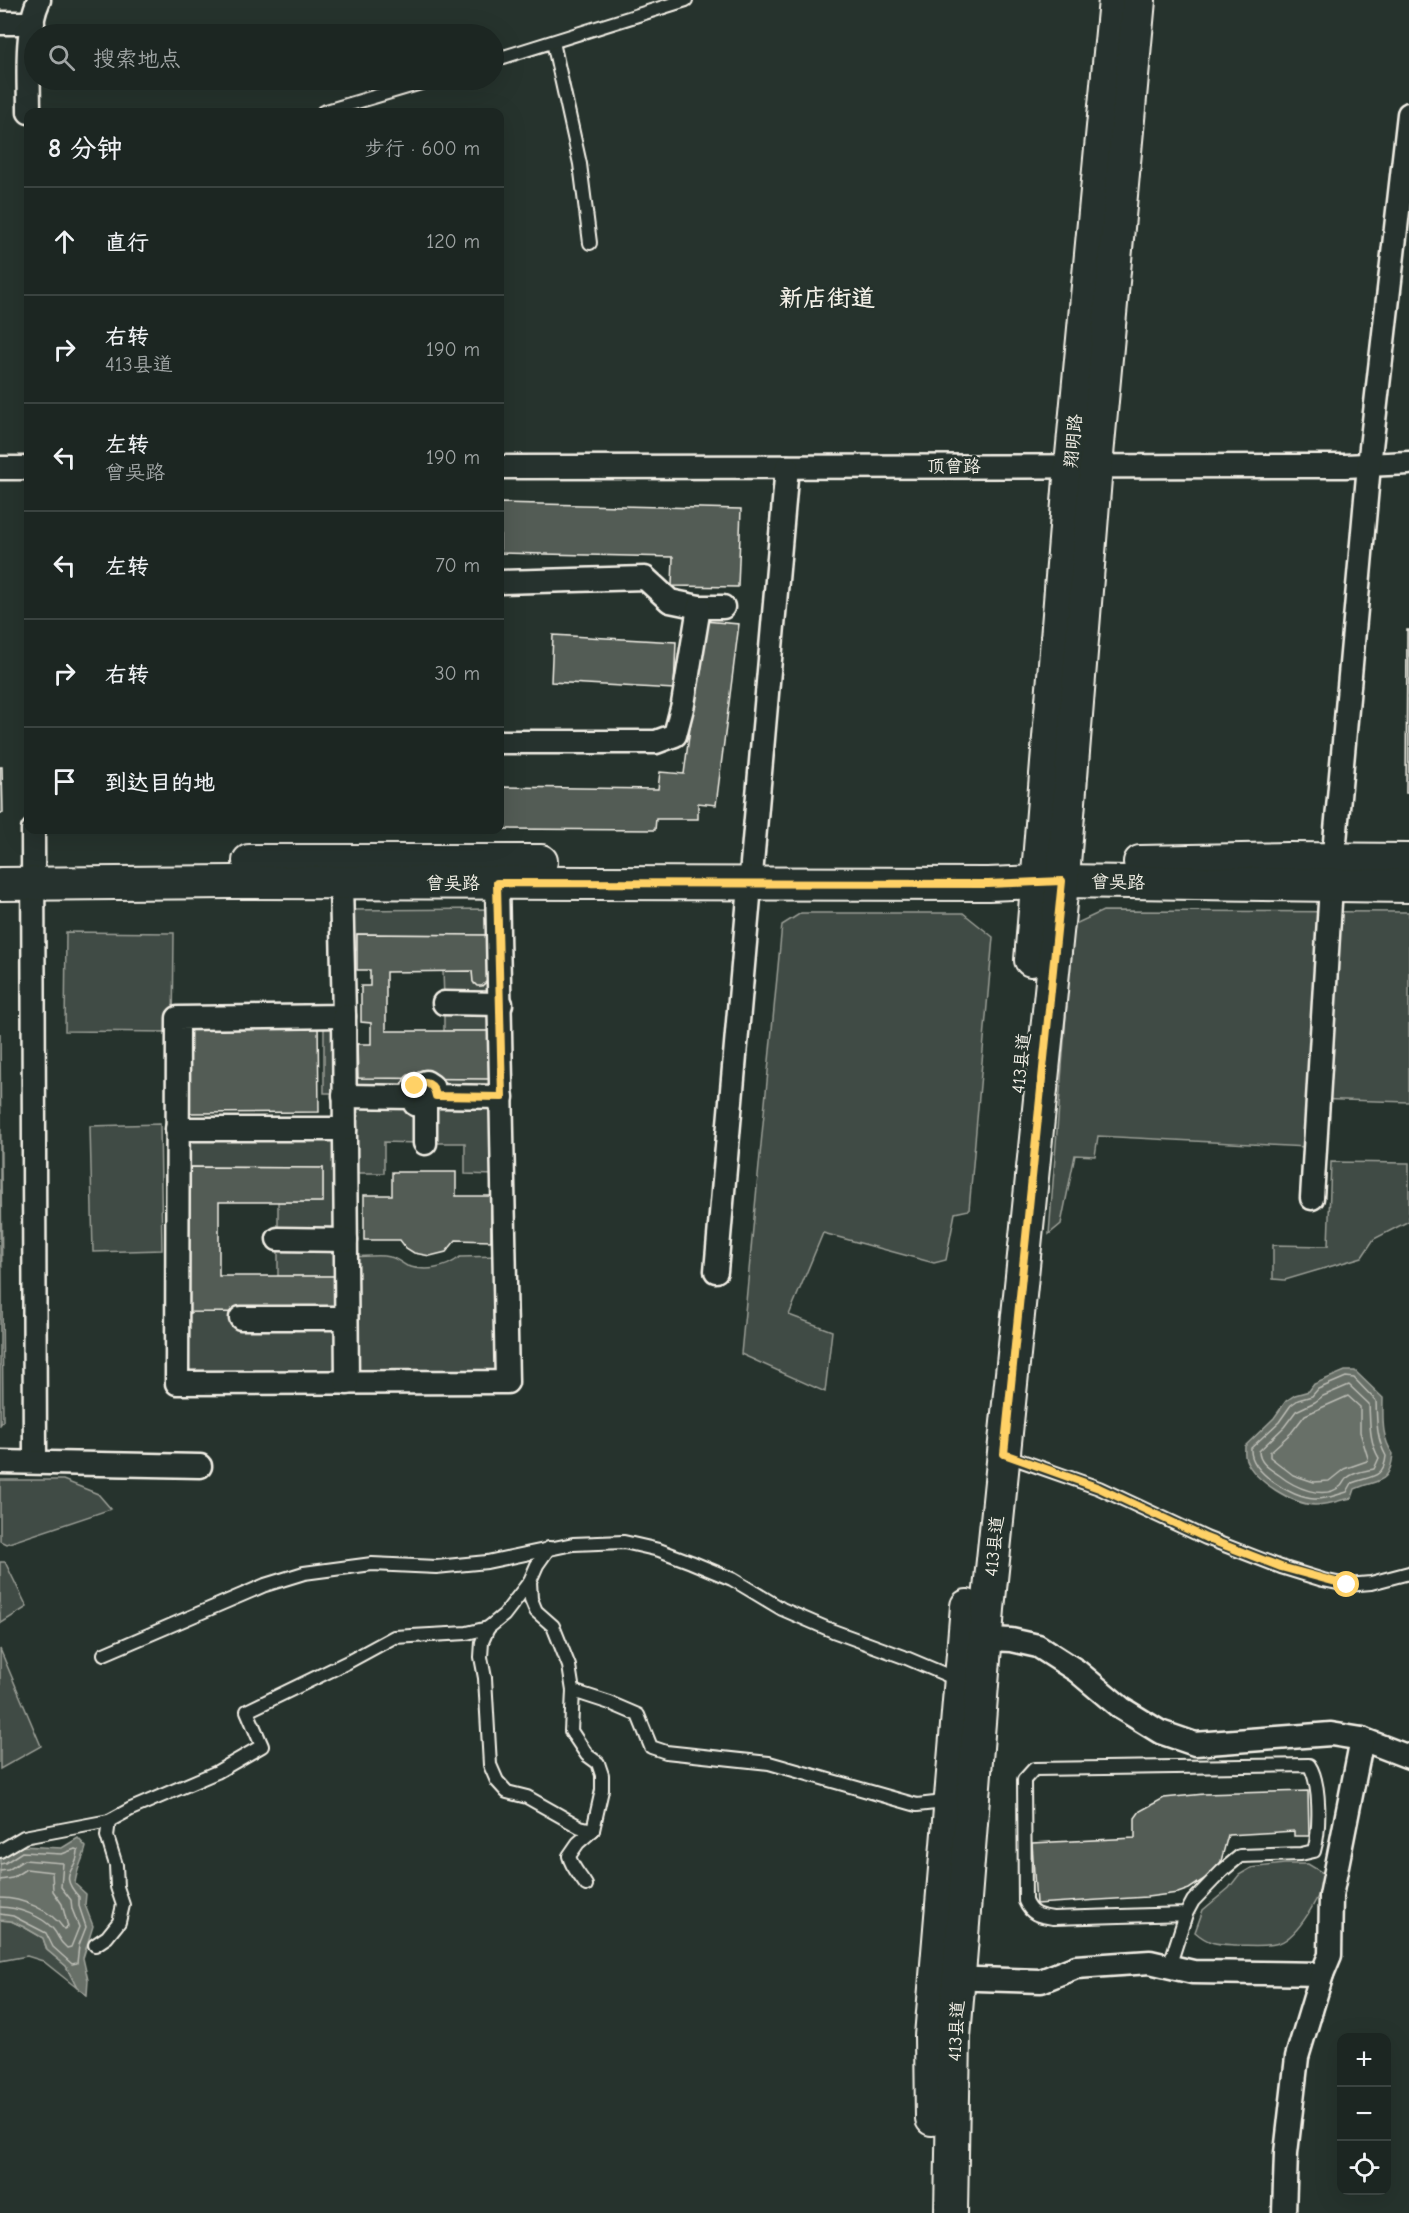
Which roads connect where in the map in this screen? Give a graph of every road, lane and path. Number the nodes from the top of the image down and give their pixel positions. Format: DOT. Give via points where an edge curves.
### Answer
graph roads {
  1 [pos="39,0"];
  2 [pos="686,0"];
  3 [pos="1115,0"];
  4 [pos="1139,0"];
  5 [pos="0,23"];
  6 [pos="33,23"];
  7 [pos="553,42"];
  8 [pos="504,57"];
  9 [pos="30,90"];
  10 [pos="397,90"];
  11 [pos="29,108"];
  12 [pos="336,108"];
  13 [pos="1409,114"];
  14 [pos="591,243"];
  15 [pos="1409,463"];
  16 [pos="1369,465"];
  17 [pos="787,466"];
  18 [pos="1083,466"];
  19 [pos="504,467"];
  20 [pos="0,468"];
  21 [pos="24,468"];
  22 [pos="504,582"];
  23 [pos="699,607"];
  24 [pos="723,607"];
  25 [pos="504,742"];
  26 [pos="33,834"];
  27 [pos="1409,860"];
  28 [pos="0,862"];
  29 [pos="752,872"];
  30 [pos="33,873"];
  31 [pos="1050,873"];
  32 [pos="1333,873"];
  33 [pos="497,883"];
  34 [pos="0,884"];
  35 [pos="342,884"];
  36 [pos="1409,886"];
  37 [pos="444,1004"];
  38 [pos="501,1004"];
  39 [pos="344,1016"];
  40 [pos="345,1096"];
  41 [pos="502,1097"];
  42 [pos="424,1100"];
  43 [pos="177,1129"];
  44 [pos="345,1129"];
  45 [pos="425,1143"];
  46 [pos="1312,1198"];
  47 [pos="278,1239"];
  48 [pos="346,1240"];
  49 [pos="716,1271"];
  50 [pos="240,1318"];
  51 [pos="346,1318"];
  52 [pos="347,1383"];
  53 [pos="1004,1454"];
  54 [pos="0,1462"];
  55 [pos="35,1462"];
  56 [pos="200,1466"];
  57 [pos="549,1548"];
  58 [pos="1409,1573"];
  59 [pos="530,1581"];
  60 [pos="488,1628"];
  61 [pos="974,1638"];
  62 [pos="104,1654"];
  63 [pos="971,1684"];
  64 [pos="573,1691"];
  65 [pos="1362,1739"];
  66 [pos="1409,1757"];
  67 [pos="962,1792"];
  68 [pos="109,1821"];
  69 [pos="593,1830"];
  70 [pos="0,1851"];
  71 [pos="586,1885"];
  72 [pos="1186,1914"];
  73 [pos="95,1945"];
  74 [pos="1169,1967"];
  75 [pos="1322,1974"];
  76 [pos="947,1978"];
  77 [pos="931,2213"];
  78 [pos="951,2213"];
  79 [pos="1284,2213"];
  1 -- 6 [label="street"];
  2 -- 7 [label="lane"];
  3 -- 18 [label="street, 翔明路"];
  4 -- 18 [label="street, 翔明路"];
  5 -- 6 [label="street"];
  7 -- 8 [label="lane"];
  7 -- 14 [label="lane" via="580,164"];
  9 -- 11 [label="street"];
  10 -- 12 [label="lane"];
  13 -- 16 [label="street"];
  15 -- 16 [label="street, 顶曾路"];
  16 -- 18 [label="street, 顶曾路"];
  16 -- 32 [label="street"];
  17 -- 18 [label="street, 顶曾路"];
  17 -- 19 [label="street, 顶曾路"];
  17 -- 29 [label="street"];
  18 -- 31 [label="street, 翔明路"];
  20 -- 21 [label="street"];
  22 -- 23 [label="street" via="645,578 670,601"];
  23 -- 24 [label="street"];
  23 -- 25 [label="street" via="675,735 656,742"];
  26 -- 30 [label="street"];
  27 -- 32 [label="street, 曾吴路"];
  28 -- 30 [label="street, 曾吴路"];
  29 -- 30 [label="street, 曾吴路"];
  29 -- 31 [label="street, 曾吴路"];
  29 -- 33 [label="street, 曾吴路"];
  29 -- 49 [label="street"];
  30 -- 34 [label="street, 曾吴路"];
  30 -- 35 [label="street, 曾吴路"];
  30 -- 55 [label="street"];
  31 -- 32 [label="street, 曾吴路" via="1288,859"];
  31 -- 53 [label="street, 413县道"];
  31 -- 61 [label="street, 413县道" via="1032,950"];
  32 -- 36 [label="street, 曾吴路"];
  32 -- 46 [label="street"];
  33 -- 35 [label="street, 曾吴路"];
  33 -- 38 [label="street"];
  35 -- 39 [label="street"];
  37 -- 38 [label="street"];
  38 -- 41 [label="street"];
  39 -- 40 [label="street"];
  39 -- 43 [label="street" via="178,1018"];
  40 -- 42 [label="street"];
  40 -- 44 [label="street"];
  41 -- 42 [label="street"];
  41 -- 52 [label="street" via="507,1382"];
  42 -- 45 [label="street"];
  43 -- 44 [label="street"];
  43 -- 52 [label="street" via="177,1383"];
  44 -- 48 [label="street"];
  47 -- 48 [label="street"];
  48 -- 51 [label="street"];
  50 -- 51 [label="street"];
  51 -- 52 [label="street"];
  53 -- 58 [label="lane" via="1099,1488 1217,1543 1323,1580 1347,1585"];
  53 -- 61 [label="street, 413县道"];
  54 -- 55 [label="street"];
  55 -- 56 [label="street"];
  57 -- 59 [label="lane"];
  57 -- 62 [label="lane" via="487,1562 436,1567 372,1564 304,1574 265,1585"];
  57 -- 63 [label="lane" via="624,1542 659,1550 732,1579 792,1613"];
  59 -- 60 [label="lane" via="504,1615"];
  59 -- 64 [label="lane" via="531,1599 536,1611 553,1626 569,1666"];
  60 -- 68 [label="lane" via="394,1637 247,1711 262,1746 217,1772"];
  60 -- 69 [label="lane" via="481,1657 490,1765 497,1781 507,1792 527,1797 580,1827"];
  61 -- 63 [label="street, 413县道"];
  61 -- 65 [label="street" via="1038,1646 1077,1671 1120,1708 1160,1732 1195,1744 1331,1734"];
  63 -- 67 [label="street, 413县道"];
  64 -- 67 [label="lane" via="638,1715 651,1747 666,1752 769,1763 917,1804 935,1803"];
  64 -- 69 [label="lane" via="571,1731 587,1755 598,1763 602,1775"];
  65 -- 66 [label="street"];
  65 -- 75 [label="street" via="1332,1896 1330,1955"];
  67 -- 76 [label="street, 413县道"];
  68 -- 70 [label="lane" via="24,1837"];
  68 -- 73 [label="lane" via="106,1836 116,1864 123,1905 118,1922"];
  69 -- 71 [label="lane" via="569,1856"];
  72 -- 72 [label="lane" via="1193,1901 1240,1856 1314,1851 1318,1836 1316,1785 1309,1765 1034,1770 1024,1780 1025,1901 1036,1916"];
  72 -- 74 [label="lane"];
  74 -- 75 [label="street" via="1193,1972"];
  74 -- 76 [label="street" via="1150,1962 1076,1968 1041,1981"];
  75 -- 79 [label="street" via="1297,2057"];
  76 -- 77 [label="street, 413县道" via="931,2036"];
  76 -- 78 [label="street, 413县道" via="954,2037"];
}
